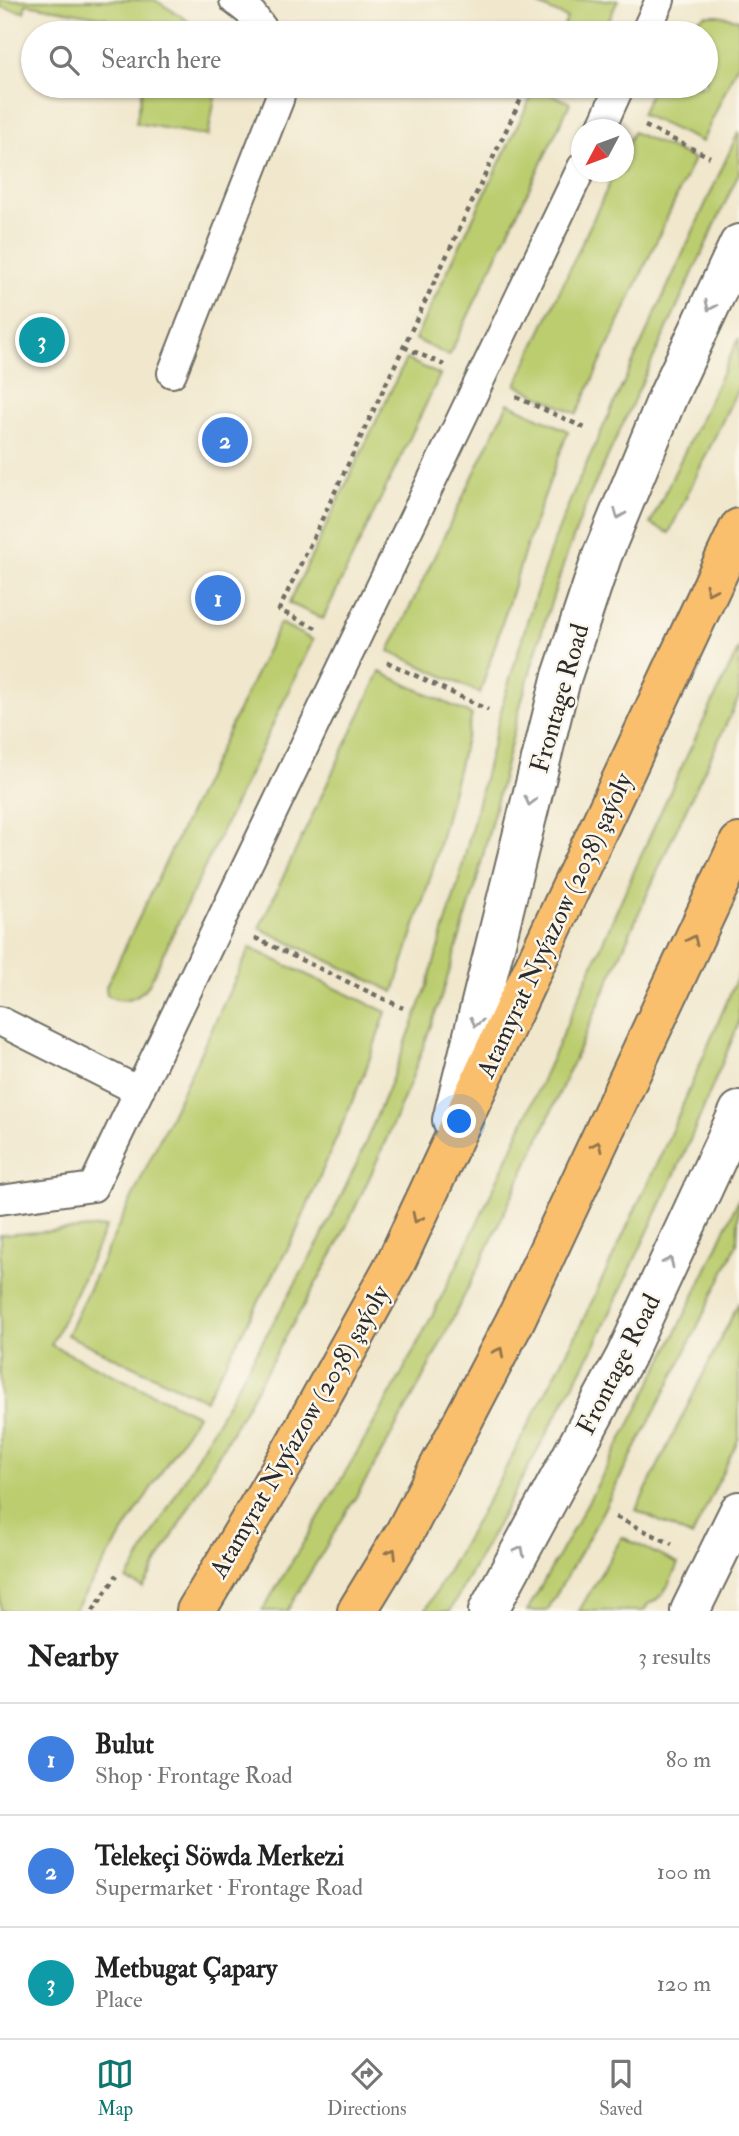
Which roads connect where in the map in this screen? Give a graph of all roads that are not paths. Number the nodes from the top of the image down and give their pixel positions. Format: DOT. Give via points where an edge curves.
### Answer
graph roads {
  1 [pos="234,0"];
  2 [pos="660,0"];
  3 [pos="257,21"];
  4 [pos="650,21"];
  5 [pos="279,98"];
  6 [pos="615,98"];
  7 [pos="605,119"];
  8 [pos="575,182"];
  9 [pos="739,244"];
  10 [pos="172,373"];
  11 [pos="739,528"];
  12 [pos="739,843"];
  13 [pos="0,1021"];
  14 [pos="139,1091"];
  15 [pos="739,1111"];
  16 [pos="439,1173"];
  17 [pos="0,1200"];
  18 [pos="739,1511"];
  19 [pos="196,1611"];
  20 [pos="357,1611"];
  21 [pos="488,1611"];
  22 [pos="690,1611"];
  1 -- 3 [label="lane"];
  2 -- 4 [label="lane"];
  5 -- 10 [label="lane"];
  6 -- 7 [label="lane"];
  8 -- 14 [label="lane"];
  9 -- 16 [label="street, Frontage Road, one-way" via="668,396 602,555 561,679"];
  11 -- 16 [label="main road, Atamyrat Nyýazow (2038) şaýoly, one-way"];
  20 -- 12 [label="main road, one-way" via="405,1532 515,1321"];
  13 -- 14 [label="lane"];
  14 -- 17 [label="lane" via="93,1187"];
  21 -- 15 [label="street, Frontage Road, one-way" via="625,1357"];
  16 -- 19 [label="main road, Atamyrat Nyýazow (2038) şaýoly, one-way" via="396,1262 289,1455"];
  18 -- 22 [label="street"];
}
